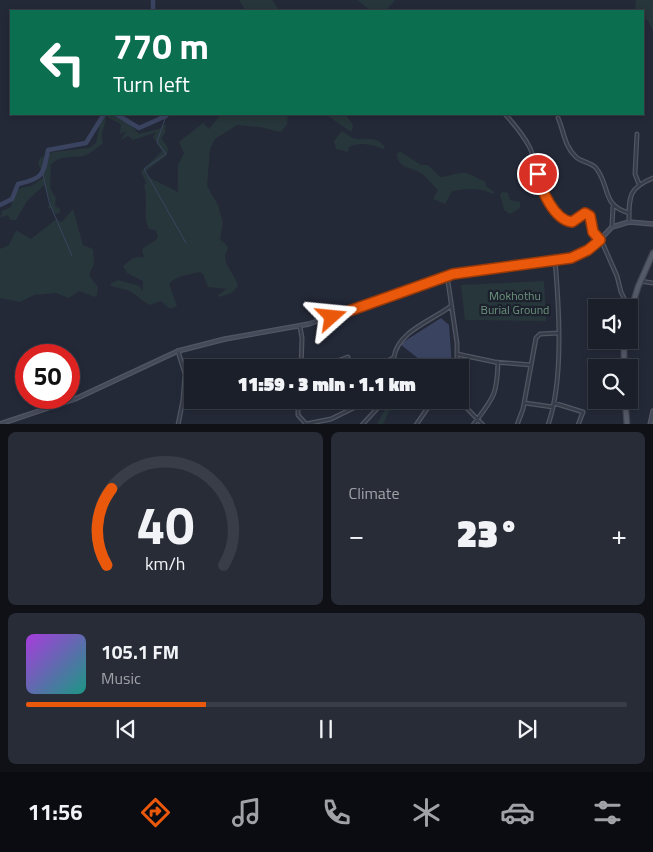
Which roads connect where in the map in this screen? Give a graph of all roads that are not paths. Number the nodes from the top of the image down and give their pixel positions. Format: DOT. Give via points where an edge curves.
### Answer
graph roads {
  1 [pos="506,115"];
  2 [pos="558,118"];
  3 [pos="638,134"];
  4 [pos="653,178"];
  5 [pos="639,184"];
  6 [pos="613,206"];
  7 [pos="629,213"];
  8 [pos="629,222"];
  9 [pos="653,224"];
  10 [pos="612,227"];
  11 [pos="600,240"];
  12 [pos="653,253"];
  13 [pos="555,260"];
  14 [pos="447,275"];
  15 [pos="640,281"];
  16 [pos="653,283"];
  17 [pos="625,299"];
  18 [pos="634,299"];
  19 [pos="452,306"];
  20 [pos="300,327"];
  21 [pos="559,333"];
  22 [pos="178,351"];
  23 [pos="457,354"];
  24 [pos="348,356"];
  25 [pos="301,359"];
  26 [pos="340,359"];
  27 [pos="391,359"];
  28 [pos="457,359"];
  29 [pos="498,362"];
  30 [pos="531,365"];
  31 [pos="524,403"];
  32 [pos="554,403"];
  33 [pos="553,407"];
  34 [pos="299,409"];
  35 [pos="352,409"];
  36 [pos="376,409"];
  37 [pos="427,409"];
  38 [pos="467,409"];
  39 [pos="626,409"];
  40 [pos="653,412"];
  41 [pos="477,419"];
  42 [pos="0,424"];
  43 [pos="178,424"];
  44 [pos="362,424"];
  45 [pos="416,424"];
  46 [pos="473,424"];
  47 [pos="483,424"];
  48 [pos="517,424"];
  49 [pos="548,424"];
  50 [pos="578,424"];
  51 [pos="627,424"];
  52 [pos="650,424"];
  1 -- 11 [label="street" via="528,145 543,191 555,210 569,222 587,213 592,220 593,232"];
  2 -- 6 [label="street" via="562,137 577,158 596,167"];
  3 -- 5 [label="street" via="635,174"];
  4 -- 5 [label="street"];
  5 -- 7 [label="street" via="630,197"];
  6 -- 7 [label="street"];
  6 -- 10 [label="street"];
  7 -- 8 [label="street"];
  8 -- 9 [label="main road"];
  8 -- 10 [label="main road"];
  10 -- 11 [label="main road"];
  11 -- 13 [label="main road" via="578,255"];
  11 -- 17 [label="street"];
  12 -- 15 [label="main road"];
  13 -- 14 [label="main road"];
  13 -- 21 [label="street"];
  14 -- 19 [label="street"];
  14 -- 20 [label="main road"];
  15 -- 16 [label="street"];
  15 -- 18 [label="main road"];
  19 -- 23 [label="street"];
  19 -- 27 [label="street" via="404,337"];
  20 -- 22 [label="main road"];
  20 -- 25 [label="street"];
  21 -- 30 [label="street" via="538,335 533,344"];
  21 -- 32 [label="street"];
  22 -- 42 [label="main road" via="75,399"];
  22 -- 43 [label="street" via="185,374"];
  23 -- 28 [label="street"];
  23 -- 29 [label="street"];
  24 -- 26 [label="street"];
  29 -- 30 [label="street"];
  29 -- 41 [label="street" via="495,395"];
  30 -- 31 [label="street"];
  31 -- 33 [label="street"];
  31 -- 48 [label="street"];
  32 -- 33 [label="street"];
  32 -- 50 [label="street" via="583,412"];
  33 -- 49 [label="street"];
  34 -- 35 [label="street" via="300,419 312,424"];
  36 -- 44 [label="street"];
  37 -- 45 [label="street"];
  38 -- 41 [label="street"];
  39 -- 51 [label="main road"];
  40 -- 52 [label="main road"];
  41 -- 46 [label="street"];
  41 -- 47 [label="street"];
}
